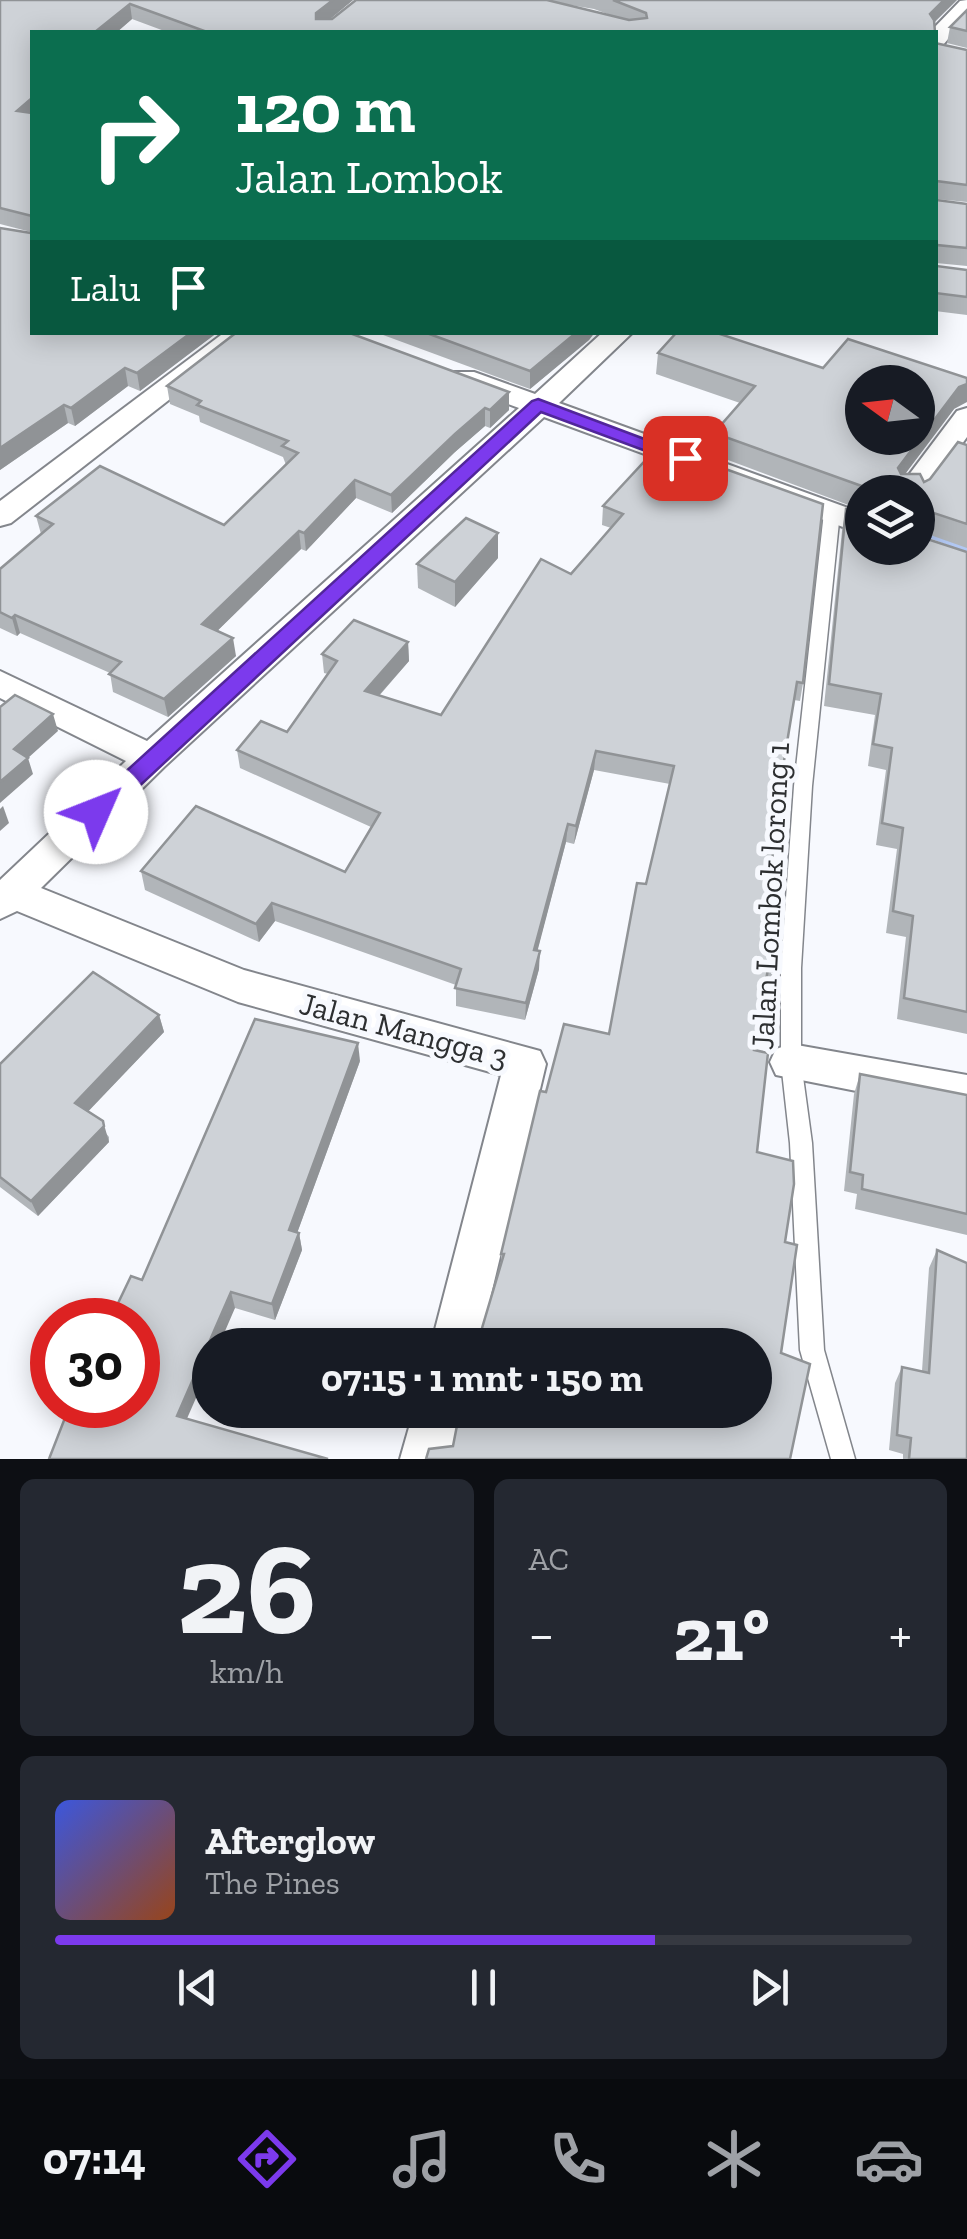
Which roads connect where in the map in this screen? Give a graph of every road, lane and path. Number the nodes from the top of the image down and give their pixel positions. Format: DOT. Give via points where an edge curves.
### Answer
graph roads {
  1 [pos="967,5"];
  2 [pos="940,49"];
  3 [pos="239,335"];
  4 [pos="617,335"];
  5 [pos="446,372"];
  6 [pos="538,404"];
  7 [pos="967,416"];
  8 [pos="924,475"];
  9 [pos="832,512"];
  10 [pos="0,516"];
  11 [pos="845,517"];
  12 [pos="0,683"];
  13 [pos="152,758"];
  14 [pos="6,899"];
  15 [pos="792,1062"];
  16 [pos="967,1094"];
  17 [pos="459,1328"];
  18 [pos="433,1428"];
  19 [pos="425,1459"];
  20 [pos="843,1459"];
  1 -- 2 [label="street"];
  3 -- 10 [label="street"];
  4 -- 6 [label="street"];
  5 -- 6 [label="street"];
  6 -- 9 [label="street"];
  6 -- 13 [label="street"];
  7 -- 8 [label="street"];
  9 -- 11 [label="street"];
  9 -- 15 [label="lane, Jalan Lombok lorong 1" via="803,786"];
  12 -- 13 [label="street"];
  13 -- 14 [label="street"];
  14 -- 17 [label="street, Jalan Mangga 3" via="238,985 525,1064"];
  15 -- 16 [label="street"];
  15 -- 20 [label="lane, Jalan Lombok lorong 1" via="812,1350"];
  18 -- 19 [label="street"];
}
